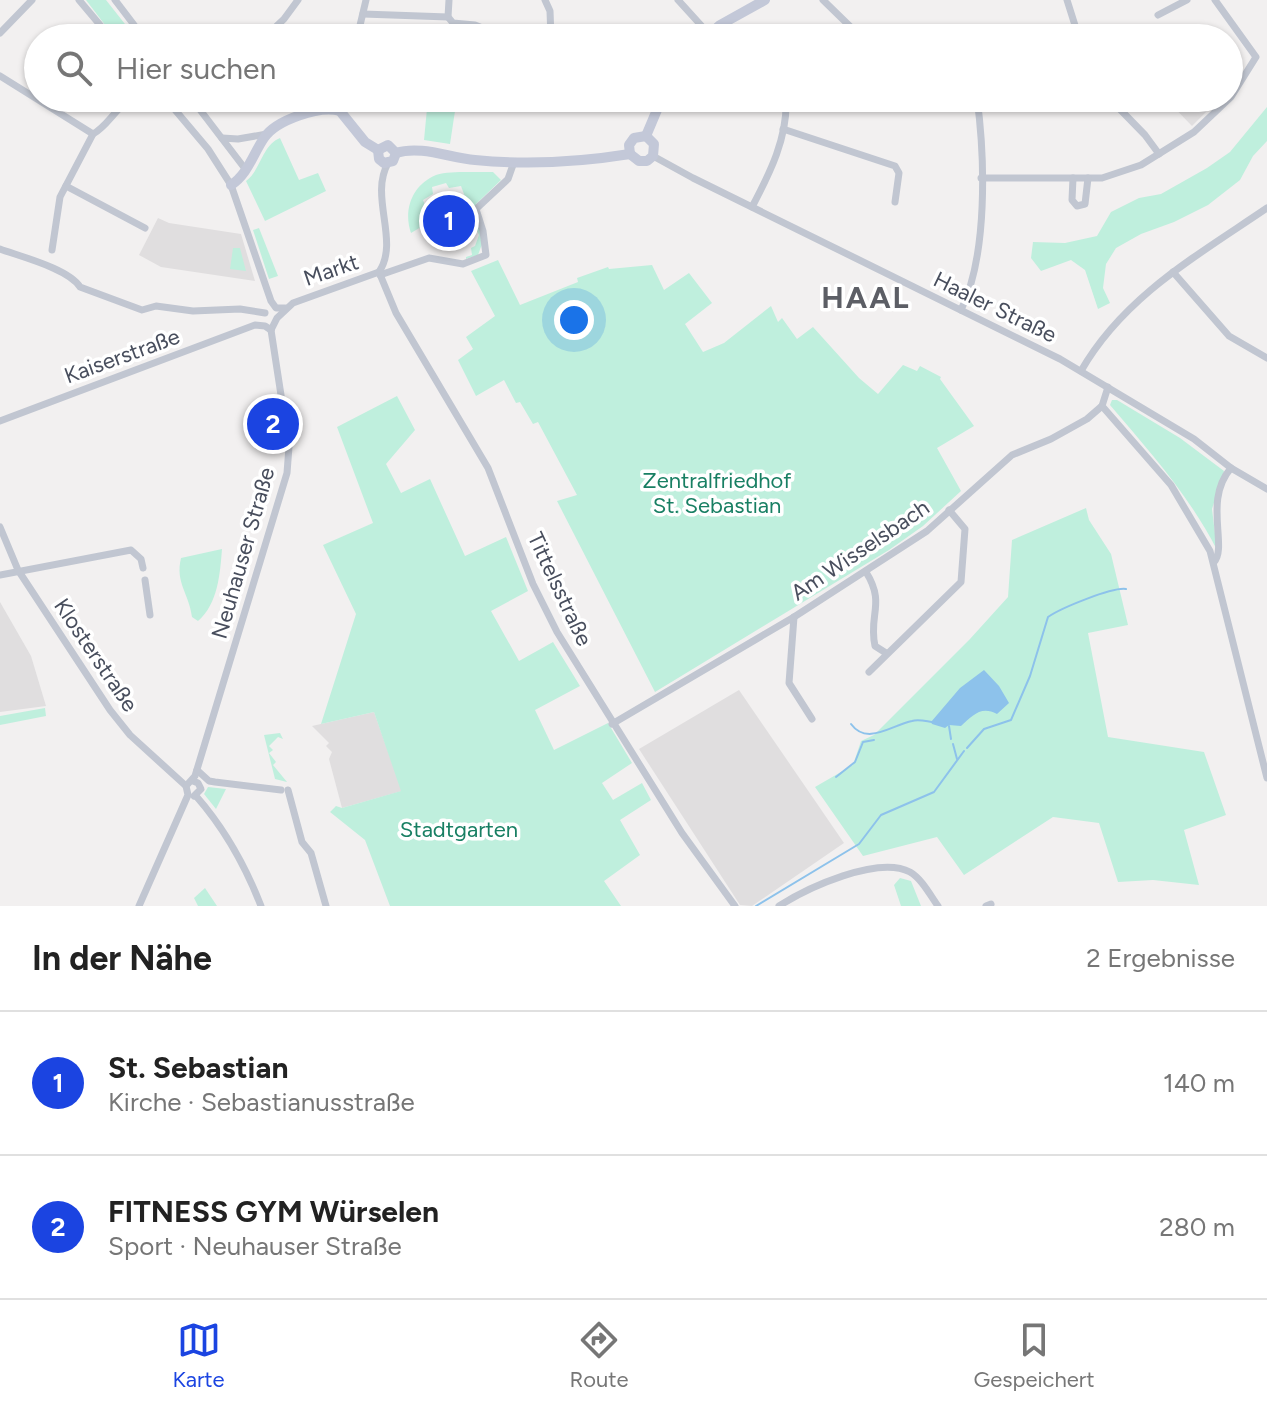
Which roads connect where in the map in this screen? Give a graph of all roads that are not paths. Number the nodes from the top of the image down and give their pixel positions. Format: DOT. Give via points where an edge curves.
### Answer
graph roads {
  1 [pos="32,0"];
  2 [pos="79,0"];
  3 [pos="115,0"];
  4 [pos="298,0"];
  5 [pos="449,0"];
  6 [pos="545,0"];
  7 [pos="678,0"];
  8 [pos="765,0"];
  9 [pos="823,0"];
  10 [pos="1067,0"];
  11 [pos="1187,0"];
  12 [pos="1215,0"];
  13 [pos="365,2"];
  14 [pos="363,14"];
  15 [pos="1158,15"];
  16 [pos="448,17"];
  17 [pos="99,24"];
  18 [pos="133,24"];
  19 [pos="279,24"];
  20 [pos="360,24"];
  21 [pos="464,24"];
  22 [pos="551,24"];
  23 [pos="697,24"];
  24 [pos="726,24"];
  25 [pos="848,24"];
  26 [pos="1075,24"];
  27 [pos="1232,24"];
  28 [pos="0,33"];
  29 [pos="1243,39"];
  30 [pos="1267,50"];
  31 [pos="1256,57"];
  32 [pos="0,76"];
  33 [pos="1243,78"];
  34 [pos="24,91"];
  35 [pos="58,112"];
  36 [pos="114,112"];
  37 [pos="177,112"];
  38 [pos="202,112"];
  39 [pos="311,112"];
  40 [pos="339,112"];
  41 [pos="656,112"];
  42 [pos="785,112"];
  43 [pos="978,112"];
  44 [pos="1123,112"];
  45 [pos="1215,112"];
  46 [pos="783,129"];
  47 [pos="93,134"];
  48 [pos="267,134"];
  49 [pos="646,136"];
  50 [pos="221,138"];
  51 [pos="378,150"];
  52 [pos="396,153"];
  53 [pos="630,154"];
  54 [pos="1159,154"];
  55 [pos="653,156"];
  56 [pos="514,162"];
  57 [pos="388,163"];
  58 [pos="246,170"];
  59 [pos="981,178"];
  60 [pos="1073,178"];
  61 [pos="1088,178"];
  62 [pos="231,185"];
  63 [pos="66,186"];
  64 [pos="895,202"];
  65 [pos="752,207"];
  66 [pos="1267,208"];
  67 [pos="145,228"];
  68 [pos="0,249"];
  69 [pos="52,250"];
  70 [pos="1173,272"];
  71 [pos="379,274"];
  72 [pos="271,301"];
  73 [pos="285,308"];
  74 [pos="961,310"];
  75 [pos="265,313"];
  76 [pos="255,325"];
  77 [pos="271,330"];
  78 [pos="1266,355"];
  79 [pos="1081,371"];
  80 [pos="1108,387"];
  81 [pos="1102,406"];
  82 [pos="0,421"];
  83 [pos="1231,468"];
  84 [pos="1267,489"];
  85 [pos="949,510"];
  86 [pos="0,527"];
  87 [pos="1214,562"];
  88 [pos="143,568"];
  89 [pos="18,570"];
  90 [pos="866,572"];
  91 [pos="0,575"];
  92 [pos="145,580"];
  93 [pos="150,615"];
  94 [pos="794,617"];
  95 [pos="886,653"];
  96 [pos="869,672"];
  97 [pos="812,719"];
  98 [pos="612,724"];
  99 [pos="197,770"];
  100 [pos="1267,778"];
  101 [pos="209,781"];
  102 [pos="192,788"];
  103 [pos="139,906"];
  104 [pos="261,906"];
  105 [pos="326,906"];
  106 [pos="735,906"];
  107 [pos="779,906"];
  108 [pos="938,906"];
  1 -- 28 [label="street"];
  2 -- 17 [label="street"];
  3 -- 18 [label="street"];
  4 -- 19 [label="street"];
  5 -- 16 [label="street"];
  6 -- 22 [label="street"];
  7 -- 23 [label="street"];
  8 -- 24 [label="street"];
  9 -- 25 [label="street"];
  10 -- 26 [label="street"];
  11 -- 15 [label="street"];
  12 -- 27 [label="street"];
  13 -- 14 [label="street"];
  14 -- 16 [label="street"];
  14 -- 20 [label="street"];
  16 -- 21 [label="street"];
  29 -- 31 [label="street"];
  30 -- 31 [label="street"];
  31 -- 33 [label="street"];
  32 -- 34 [label="street"];
  35 -- 47 [label="street"];
  36 -- 47 [label="street"];
  37 -- 62 [label="street"];
  38 -- 50 [label="street"];
  39 -- 48 [label="street"];
  40 -- 51 [label="street"];
  41 -- 49 [label="street"];
  42 -- 46 [label="street"];
  43 -- 59 [label="street"];
  44 -- 54 [label="street"];
  45 -- 54 [label="street"];
  46 -- 64 [label="street" via="895,166"];
  46 -- 65 [label="street" via="772,168"];
  47 -- 63 [label="street"];
  48 -- 50 [label="street"];
  48 -- 58 [label="street"];
  49 -- 53 [label="street" via="630,141"];
  49 -- 55 [label="street" via="654,144"];
  50 -- 58 [label="street"];
  51 -- 52 [label="street" via="388,145"];
  51 -- 57 [label="street" via="379,159"];
  52 -- 56 [label="street" via="411,150"];
  52 -- 57 [label="street"];
  53 -- 55 [label="street" via="639,161"];
  53 -- 56 [label="street"];
  54 -- 61 [label="street" via="1141,165"];
  55 -- 65 [label="street, Haaler Straße"];
  56 -- 71 [label="street, Markt" via="508,179 476,209 486,255 463,264 429,258"];
  57 -- 71 [label="street, Markt" via="381,182 387,245"];
  58 -- 62 [label="street"];
  59 -- 60 [label="street"];
  59 -- 74 [label="street" via="979,243"];
  60 -- 61 [label="street"];
  60 -- 61 [label="street" via="1072,200 1077,206 1088,200"];
  62 -- 72 [label="street"];
  63 -- 67 [label="street"];
  63 -- 69 [label="street"];
  65 -- 74 [label="street, Haaler Straße"];
  66 -- 70 [label="street"];
  68 -- 75 [label="street" via="142,310 156,306"];
  70 -- 78 [label="street" via="1229,336"];
  70 -- 79 [label="street" via="1119,318"];
  71 -- 73 [label="street, Markt"];
  71 -- 98 [label="street, Tittelsstraße" via="403,326 488,468 533,584"];
  72 -- 73 [label="street, Markt" via="276,308"];
  72 -- 75 [label="street, Kaiserstraße"];
  73 -- 77 [label="street, Markt"];
  74 -- 79 [label="street, Haaler Straße"];
  75 -- 76 [label="street, Kaiserstraße"];
  76 -- 77 [label="street"];
  76 -- 82 [label="street, Kaiserstraße"];
  77 -- 99 [label="street, Neuhauser Straße" via="289,447 287,473"];
  79 -- 80 [label="street, Haaler Straße"];
  80 -- 81 [label="street"];
  80 -- 83 [label="street, Haaler Straße"];
  81 -- 85 [label="street, Am Wisselsbach" via="1051,439 1012,455"];
  81 -- 87 [label="street" via="1171,485"];
  83 -- 84 [label="street, Haaler Straße"];
  83 -- 87 [label="street" via="1217,499 1220,550"];
  85 -- 90 [label="street, Am Wisselsbach"];
  85 -- 95 [label="street" via="965,529 961,582"];
  86 -- 89 [label="street, Klosterstraße"];
  87 -- 100 [label="street"];
  88 -- 89 [label="street" via="131,550"];
  89 -- 91 [label="street"];
  89 -- 102 [label="street, Klosterstraße" via="110,710 130,735"];
  90 -- 94 [label="street, Am Wisselsbach"];
  90 -- 95 [label="street" via="877,598 873,638"];
  92 -- 93 [label="street"];
  94 -- 97 [label="street" via="789,683"];
  94 -- 98 [label="street, Am Wisselsbach"];
  95 -- 96 [label="street"];
  98 -- 106 [label="street, Tittelsstraße"];
  99 -- 101 [label="street"];
  99 -- 102 [label="street, Neuhauser Straße"];
  101 -- 102 [label="street"];
  101 -- 105 [label="street" via="284,790"];
  102 -- 103 [label="street, Neuhauser Straße"];
  102 -- 104 [label="street, Klosterstraße" via="244,864"];
  107 -- 108 [label="street" via="872,867 888,866 917,877"];
}
